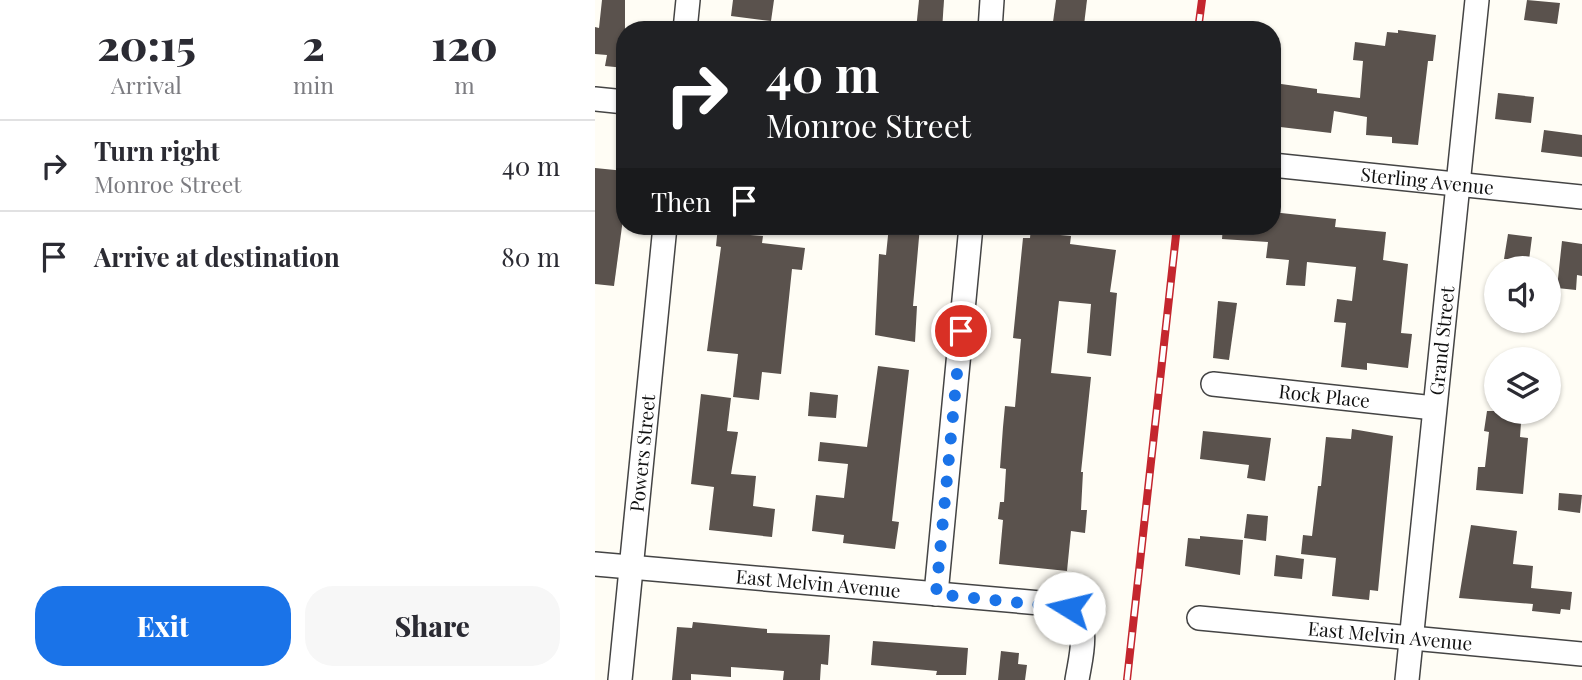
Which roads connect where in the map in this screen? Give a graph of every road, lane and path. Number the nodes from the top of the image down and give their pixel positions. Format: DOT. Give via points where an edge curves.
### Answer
graph roads {
  1 [pos="688,0"];
  2 [pos="992,0"];
  3 [pos="1477,0"];
  4 [pos="686,21"];
  5 [pos="991,21"];
  6 [pos="595,99"];
  7 [pos="616,101"];
  8 [pos="1281,166"];
  9 [pos="1458,184"];
  10 [pos="1582,197"];
  11 [pos="664,235"];
  12 [pos="970,235"];
  13 [pos="1213,384"];
  14 [pos="1434,408"];
  15 [pos="595,564"];
  16 [pos="632,568"];
  17 [pos="936,594"];
  18 [pos="1199,618"];
  19 [pos="1411,638"];
  20 [pos="1582,654"];
  21 [pos="619,680"];
  22 [pos="1077,680"];
  23 [pos="1407,680"];
  1 -- 4 [label="street"];
  2 -- 5 [label="street"];
  3 -- 9 [label="street, Grand Street"];
  6 -- 7 [label="street"];
  8 -- 9 [label="street, Sterling Avenue"];
  9 -- 10 [label="street, Sterling Avenue"];
  9 -- 14 [label="street, Grand Street"];
  11 -- 16 [label="street, Powers Street"];
  12 -- 17 [label="street"];
  13 -- 14 [label="street, Rock Place"];
  14 -- 19 [label="street, Grand Street"];
  15 -- 16 [label="street, East Melvin Avenue"];
  16 -- 17 [label="street, East Melvin Avenue"];
  16 -- 21 [label="street, Powers Street"];
  17 -- 22 [label="street, East Melvin Avenue" via="1058,604 1078,616 1082,640"];
  18 -- 19 [label="street, East Melvin Avenue"];
  19 -- 20 [label="street, East Melvin Avenue"];
  19 -- 23 [label="street, Grand Street"];
}
